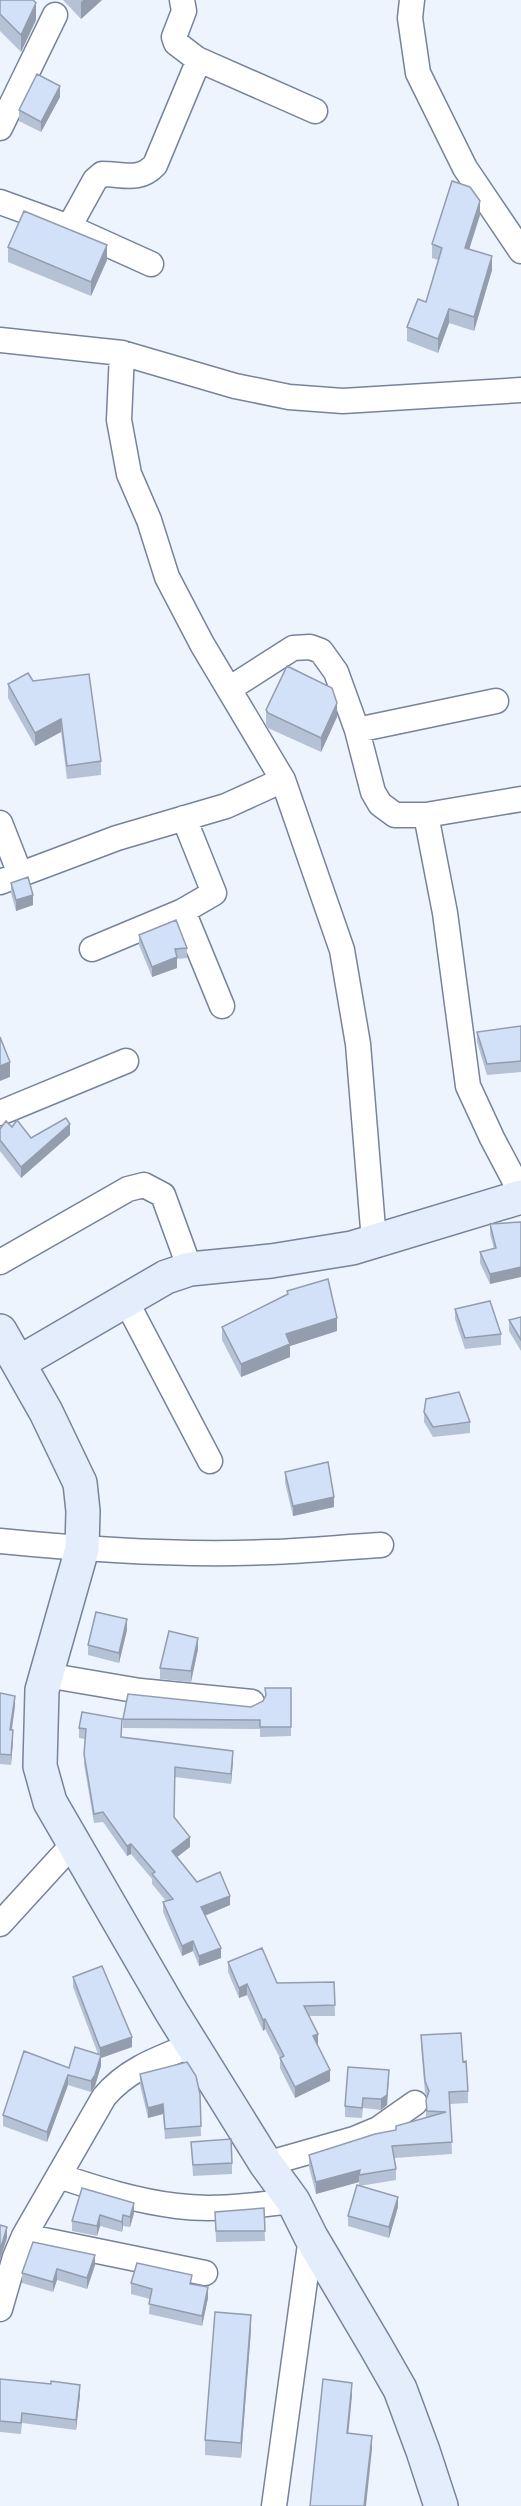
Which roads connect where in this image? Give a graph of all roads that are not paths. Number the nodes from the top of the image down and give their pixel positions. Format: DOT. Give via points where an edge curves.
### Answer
graph roads {
  1 [pos="182,0"];
  2 [pos="412,0"];
  3 [pos="55,15"];
  4 [pos="197,59"];
  5 [pos="315,111"];
  6 [pos="0,128"];
  7 [pos="0,202"];
  8 [pos="69,227"];
  9 [pos="521,251"];
  10 [pos="151,264"];
  11 [pos="0,340"];
  12 [pos="122,354"];
  13 [pos="521,390"];
  14 [pos="229,689"];
  15 [pos="496,701"];
  16 [pos="357,730"];
  17 [pos="283,780"];
  18 [pos="521,799"];
  19 [pos="426,815"];
  20 [pos="184,818"];
  21 [pos="0,823"];
  22 [pos="10,878"];
  23 [pos="183,911"];
  24 [pos="92,949"];
  25 [pos="222,1006"];
  26 [pos="126,1061"];
  27 [pos="0,1113"];
  28 [pos="521,1195"];
  29 [pos="374,1241"];
  30 [pos="0,1262"];
  31 [pos="190,1269"];
  32 [pos="126,1301"];
  33 [pos="0,1331"];
  34 [pos="20,1362"];
  35 [pos="210,1461"];
  36 [pos="0,1541"];
  37 [pos="381,1545"];
  38 [pos="82,1549"];
  39 [pos="46,1676"];
  40 [pos="252,1702"];
  41 [pos="74,1843"];
  42 [pos="0,1924"];
  43 [pos="192,2045"];
  44 [pos="415,2103"];
  45 [pos="266,2164"];
  46 [pos="59,2176"];
  47 [pos="293,2202"];
  48 [pos="24,2236"];
  49 [pos="311,2237"];
  50 [pos="205,2273"];
  51 [pos="0,2309"];
  52 [pos="274,2506"];
  53 [pos="441,2506"];
  1 -- 4 [label="street" via="184,11 174,37"];
  2 -- 9 [label="street" via="410,18 418,73 465,168"];
  3 -- 6 [label="street"];
  4 -- 5 [label="street"];
  4 -- 8 [label="street" via="197,67 154,165 147,174 134,177 102,174"];
  7 -- 8 [label="street"];
  8 -- 10 [label="street"];
  11 -- 12 [label="street"];
  12 -- 13 [label="street" via="289,397 344,401"];
  12 -- 14 [label="street" via="119,420 129,474 167,576"];
  14 -- 16 [label="street" via="293,648 310,647 321,651 336,672"];
  14 -- 17 [label="street"];
  15 -- 16 [label="street"];
  16 -- 19 [label="street" via="373,792 380,804 395,814"];
  17 -- 20 [label="street" via="226,806"];
  17 -- 29 [label="street" via="342,950 351,994"];
  18 -- 19 [label="street"];
  19 -- 28 [label="street" via="445,913 468,1086"];
  20 -- 22 [label="street"];
  20 -- 23 [label="street" via="214,893"];
  21 -- 22 [label="street"];
  23 -- 24 [label="street"];
  23 -- 25 [label="street"];
  26 -- 27 [label="street"];
  28 -- 29 [label="street"];
  29 -- 31 [label="street" via="271,1261"];
  30 -- 31 [label="street" via="128,1189 144,1185 163,1195"];
  31 -- 32 [label="street" via="166,1277"];
  32 -- 34 [label="street"];
  32 -- 35 [label="street"];
  33 -- 34 [label="street"];
  34 -- 38 [label="street" via="80,1483"];
  36 -- 38 [label="street"];
  37 -- 38 [label="street" via="250,1552"];
  38 -- 39 [label="street"];
  39 -- 40 [label="street"];
  39 -- 41 [label="street" via="39,1725 40,1766 50,1802"];
  41 -- 42 [label="street"];
  41 -- 43 [label="street"];
  43 -- 45 [label="street"];
  43 -- 46 [label="street" via="143,2066 114,2085"];
  44 -- 45 [label="street" via="354,2139"];
  45 -- 47 [label="street"];
  46 -- 47 [label="street" via="110,2193 178,2206"];
  46 -- 48 [label="street"];
  47 -- 49 [label="street"];
  48 -- 50 [label="street"];
  48 -- 51 [label="street"];
  49 -- 52 [label="street"];
  49 -- 53 [label="street" via="400,2389"];
}
